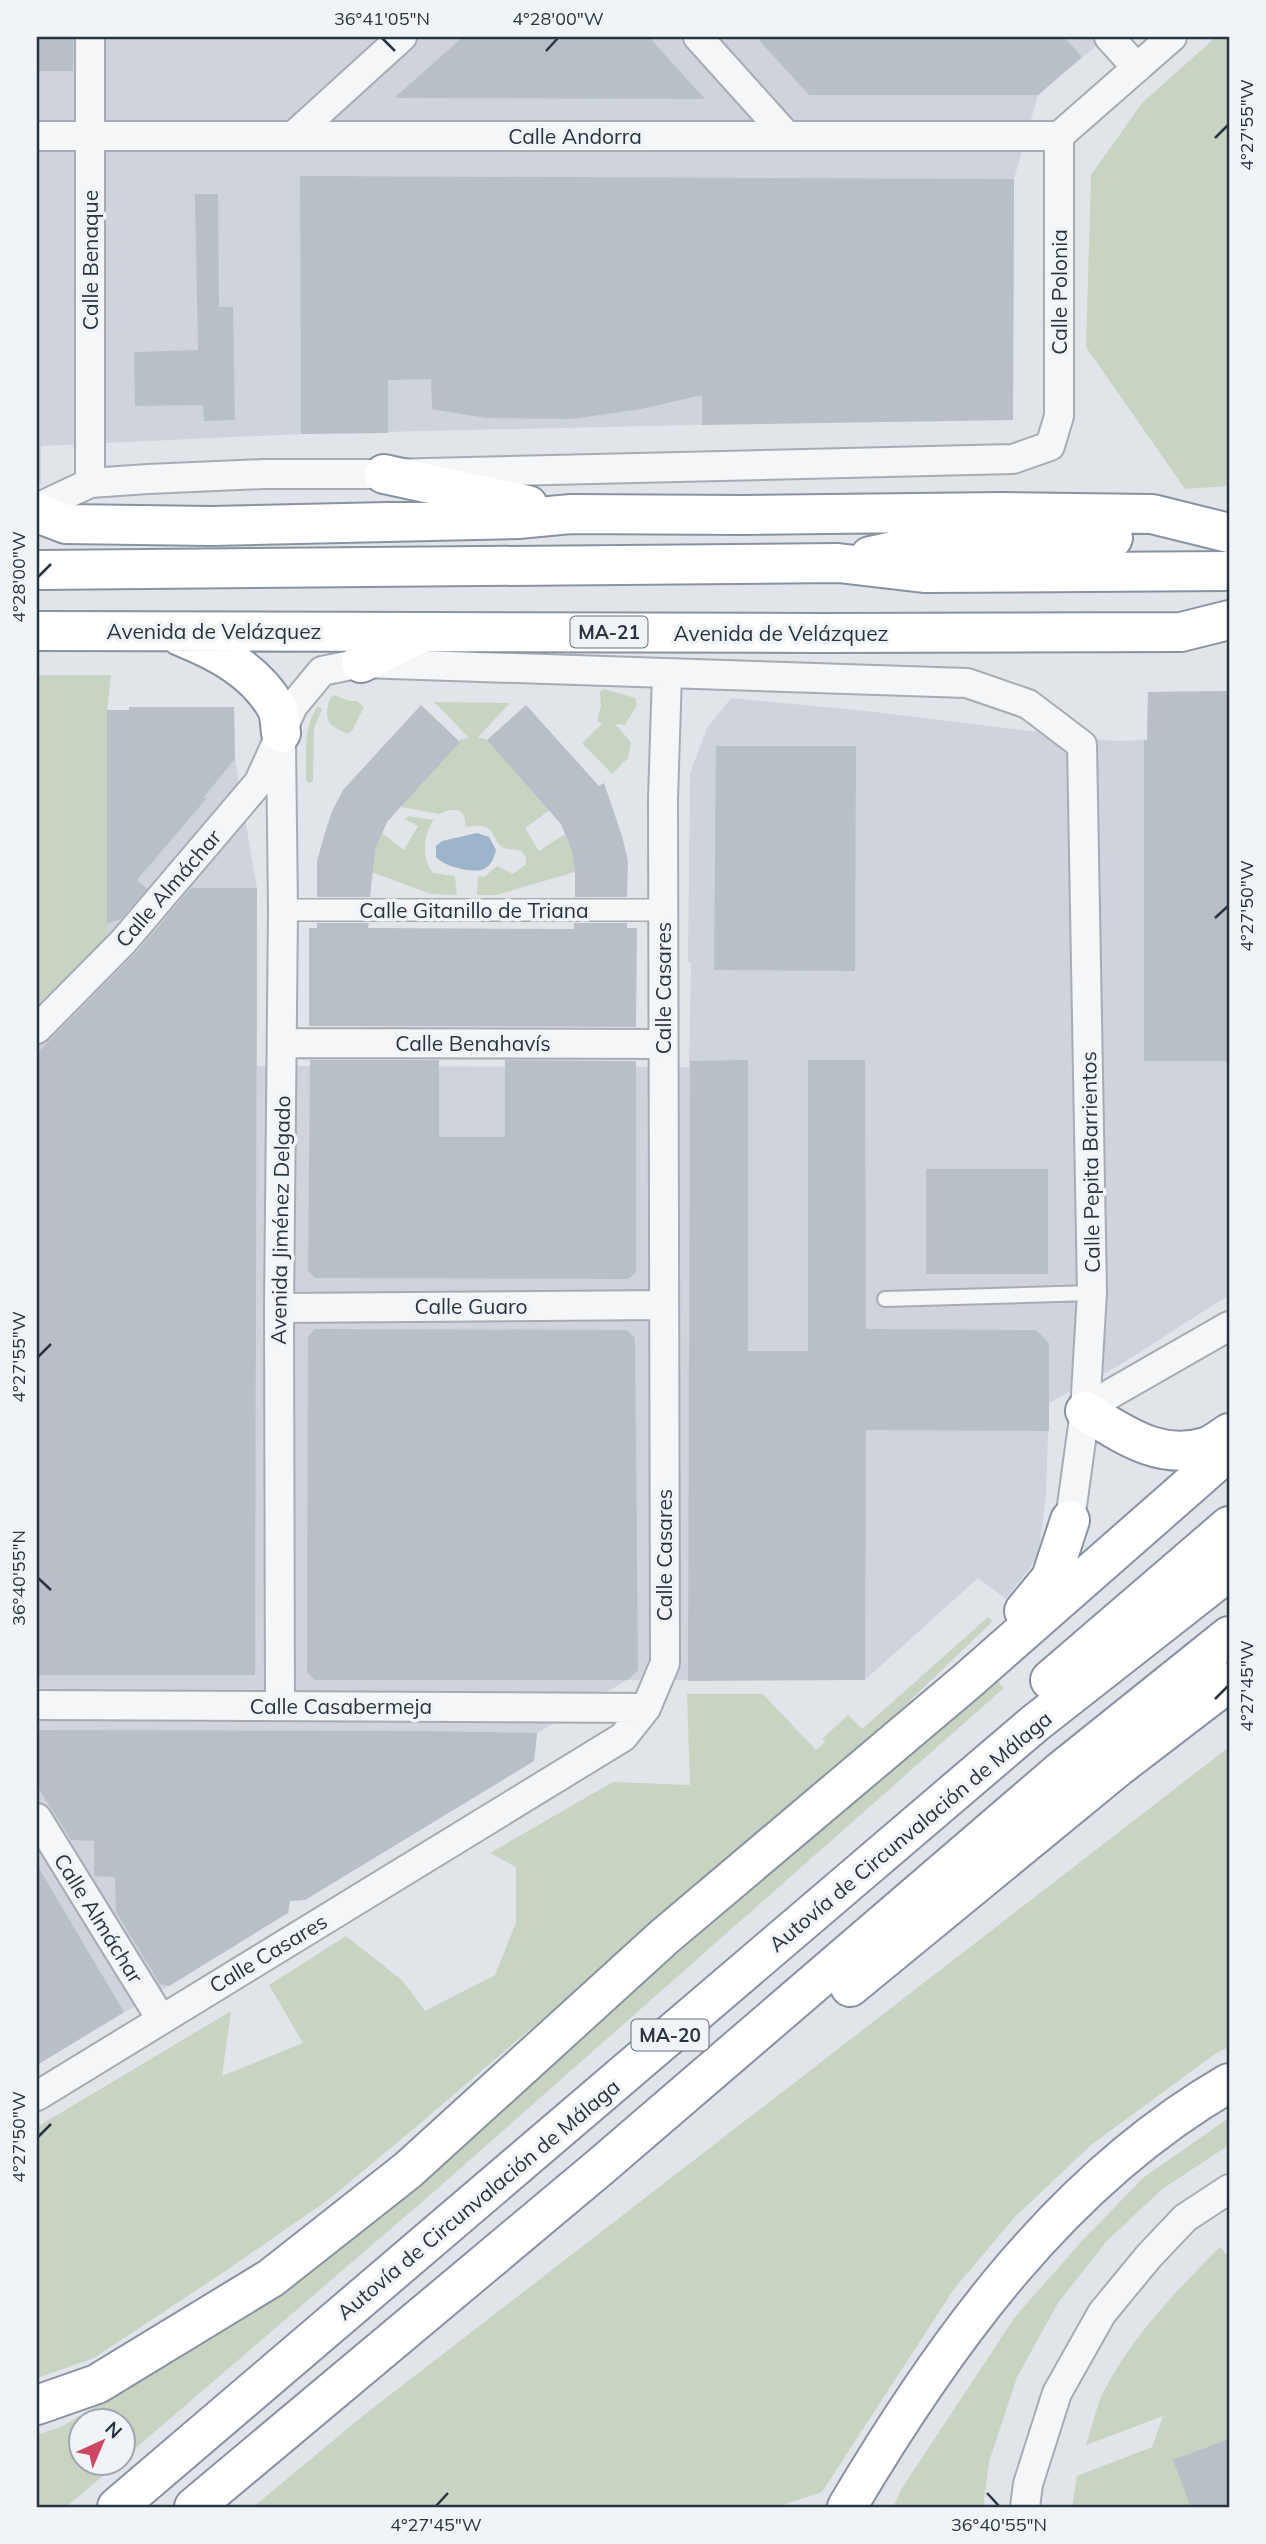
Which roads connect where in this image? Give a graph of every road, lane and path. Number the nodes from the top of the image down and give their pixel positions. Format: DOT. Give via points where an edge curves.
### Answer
graph roads {
  1 [pos="90,37"];
  2 [pos="402,37"];
  3 [pos="698,37"];
  4 [pos="1109,37"];
  5 [pos="1172,37"];
  6 [pos="1137,68"];
  7 [pos="90,135"];
  8 [pos="37,136"];
  9 [pos="293,136"];
  10 [pos="787,136"];
  11 [pos="1059,136"];
  12 [pos="384,474"];
  13 [pos="90,484"];
  14 [pos="37,511"];
  15 [pos="571,514"];
  16 [pos="1229,533"];
  17 [pos="838,563"];
  18 [pos="37,570"];
  19 [pos="1229,571"];
  20 [pos="1229,621"];
  21 [pos="37,631"];
  22 [pos="168,631"];
  23 [pos="427,631"];
  24 [pos="1181,632"];
  25 [pos="1229,645"];
  26 [pos="362,663"];
  27 [pos="667,674"];
  28 [pos="281,733"];
  29 [pos="1082,745"];
  30 [pos="283,909"];
  31 [pos="664,911"];
  32 [pos="37,1029"];
  33 [pos="282,1043"];
  34 [pos="663,1044"];
  35 [pos="1092,1293"];
  36 [pos="885,1299"];
  37 [pos="664,1305"];
  38 [pos="279,1308"];
  39 [pos="1229,1326"];
  40 [pos="1085,1412"];
  41 [pos="1229,1433"];
  42 [pos="1229,1451"];
  43 [pos="1070,1520"];
  44 [pos="1229,1526"];
  45 [pos="1229,1571"];
  46 [pos="1229,1636"];
  47 [pos="966,1682"];
  48 [pos="1229,1682"];
  49 [pos="37,1705"];
  50 [pos="280,1706"];
  51 [pos="646,1708"];
  52 [pos="37,1818"];
  53 [pos="839,1891"];
  54 [pos="161,2019"];
  55 [pos="706,2076"];
  56 [pos="1229,2083"];
  57 [pos="37,2096"];
  58 [pos="1229,2189"];
  59 [pos="37,2404"];
  60 [pos="117,2507"];
  61 [pos="194,2507"];
  62 [pos="847,2507"];
  63 [pos="1025,2507"];
  1 -- 7 [label="street, Calle Benaque"];
  2 -- 9 [label="street"];
  3 -- 10 [label="street"];
  4 -- 6 [label="street"];
  5 -- 6 [label="street"];
  6 -- 11 [label="street"];
  7 -- 8 [label="street, Calle Andorra"];
  7 -- 9 [label="street, Calle Andorra"];
  7 -- 13 [label="street, Calle Benaque"];
  9 -- 10 [label="street, Calle Andorra"];
  10 -- 11 [label="street, Calle Andorra"];
  11 -- 12 [label="street, Calle Polonia" via="1059,416 1050,446 1013,459"];
  12 -- 13 [label="street" via="262,474"];
  12 -- 15 [label="highway"];
  13 -- 14 [label="street"];
  14 -- 15 [label="highway" via="66,524 211,526"];
  15 -- 16 [label="highway" via="1152,514"];
  16 -- 17 [label="highway" via="922,545"];
  17 -- 18 [label="highway"];
  17 -- 19 [label="highway" via="924,573"];
  20 -- 24 [label="highway, Avenida de Velázquez / MA-21"];
  21 -- 22 [label="highway, Avenida de Velázquez / MA-21"];
  22 -- 23 [label="highway, Avenida de Velázquez / MA-21"];
  22 -- 28 [label="highway" via="215,650 253,678 277,708"];
  23 -- 24 [label="highway, Avenida de Velázquez / MA-21"];
  23 -- 26 [label="highway"];
  24 -- 25 [label="highway"];
  26 -- 27 [label="street, Avenida de Velázquez"];
  26 -- 28 [label="street, Calle Almáchar" via="322,671 293,706"];
  27 -- 29 [label="street, Avenida de Velázquez" via="967,683 1028,704"];
  27 -- 31 [label="street, Calle Casares"];
  28 -- 30 [label="street, Avenida Jiménez Delgado"];
  28 -- 32 [label="street, Calle Almáchar" via="259,782 123,942"];
  29 -- 35 [label="street, Calle Pepita Barrientos"];
  30 -- 31 [label="street, Calle Gitanillo de Triana"];
  30 -- 33 [label="street, Avenida Jiménez Delgado"];
  31 -- 34 [label="street, Calle Casares"];
  33 -- 34 [label="street, Calle Benahavís"];
  33 -- 38 [label="street, Avenida Jiménez Delgado"];
  34 -- 37 [label="street, Calle Casares"];
  35 -- 36 [label="lane"];
  35 -- 40 [label="street, Calle Pepita Barrientos"];
  37 -- 38 [label="street, Calle Guaro"];
  37 -- 51 [label="street, Calle Casares" via="665,1663"];
  38 -- 50 [label="street, Avenida Jiménez Delgado"];
  39 -- 40 [label="street"];
  40 -- 41 [label="highway" via="1139,1444 1170,1452 1207,1447"];
  40 -- 43 [label="street, Calle Pepita Barrientos"];
  42 -- 47 [label="highway"];
  43 -- 47 [label="highway" via="1051,1578"];
  44 -- 53 [label="highway" via="894,1813"];
  45 -- 53 [label="highway, Autovía de Circunvalación de Málaga / MA-20" via="1034,1724"];
  46 -- 55 [label="highway, MA-20" via="1062,1770"];
  47 -- 59 [label="highway" via="664,1937 408,2170 271,2278 97,2384"];
  48 -- 55 [label="highway" via="789,2036"];
  49 -- 50 [label="street, Calle Casabermeja"];
  50 -- 51 [label="street, Calle Casabermeja"];
  51 -- 54 [label="street, Calle Casares" via="622,1737"];
  52 -- 54 [label="street, Calle Almáchar"];
  53 -- 60 [label="highway, Autovía de Circunvalación de Málaga / MA-20"];
  54 -- 57 [label="street, Calle Casares"];
  55 -- 61 [label="highway, MA-20"];
  56 -- 62 [label="highway" via="1167,2123 1105,2172 1025,2253 938,2366"];
  58 -- 63 [label="street" via="1185,2218 1102,2313 1057,2393"];
}
